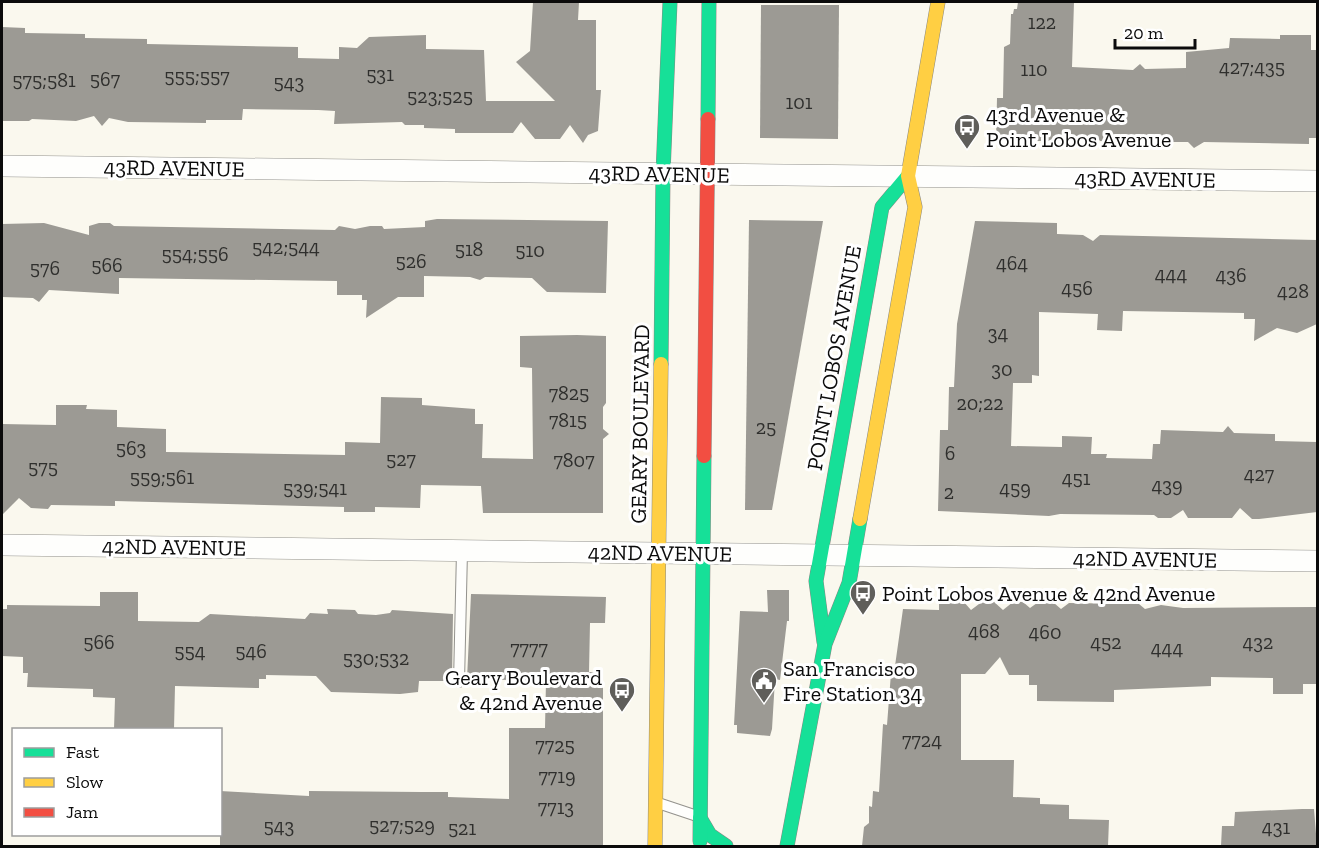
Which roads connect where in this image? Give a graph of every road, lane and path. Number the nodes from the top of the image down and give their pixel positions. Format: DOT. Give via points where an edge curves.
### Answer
graph roads {
  1 [pos="670,2"];
  2 [pos="709,2"];
  3 [pos="938,2"];
  4 [pos="2,166"];
  5 [pos="663,174"];
  6 [pos="709,174"];
  7 [pos="908,176"];
  8 [pos="1317,181"];
  9 [pos="2,545"];
  10 [pos="462,550"];
  11 [pos="659,553"];
  12 [pos="704,554"];
  13 [pos="820,555"];
  14 [pos="854,555"];
  15 [pos="1317,561"];
  16 [pos="825,644"];
  17 [pos="459,682"];
  18 [pos="656,802"];
  19 [pos="700,818"];
  20 [pos="789,832"];
  21 [pos="655,846"];
  22 [pos="699,846"];
  23 [pos="726,846"];
  24 [pos="769,846"];
  25 [pos="787,846"];
  1 -- 5 [label="street, GEARY BOULEVARD"];
  2 -- 6 [label="street"];
  3 -- 7 [label="street"];
  4 -- 5 [label="street, 43RD AVENUE"];
  5 -- 6 [label="street, 43RD AVENUE"];
  5 -- 11 [label="street, GEARY BOULEVARD"];
  6 -- 7 [label="street, 43RD AVENUE"];
  6 -- 12 [label="street"];
  7 -- 8 [label="street, 43RD AVENUE"];
  7 -- 13 [label="street, POINT LOBOS AVENUE" via="882,207"];
  7 -- 14 [label="street" via="915,207"];
  9 -- 10 [label="street, 42ND AVENUE"];
  10 -- 11 [label="street, 42ND AVENUE"];
  10 -- 17 [label="lane"];
  11 -- 12 [label="street, 42ND AVENUE"];
  11 -- 18 [label="street, GEARY BOULEVARD"];
  12 -- 13 [label="street, 42ND AVENUE"];
  12 -- 19 [label="street"];
  13 -- 14 [label="street, 42ND AVENUE"];
  13 -- 16 [label="street" via="816,581"];
  14 -- 15 [label="street, 42ND AVENUE"];
  14 -- 16 [label="street" via="849,583"];
  16 -- 20 [label="street"];
  18 -- 19 [label="lane"];
  18 -- 21 [label="street, GEARY BOULEVARD"];
  19 -- 22 [label="street"];
  19 -- 23 [label="street" via="710,835"];
  20 -- 24 [label="street"];
  20 -- 25 [label="street"];
}
